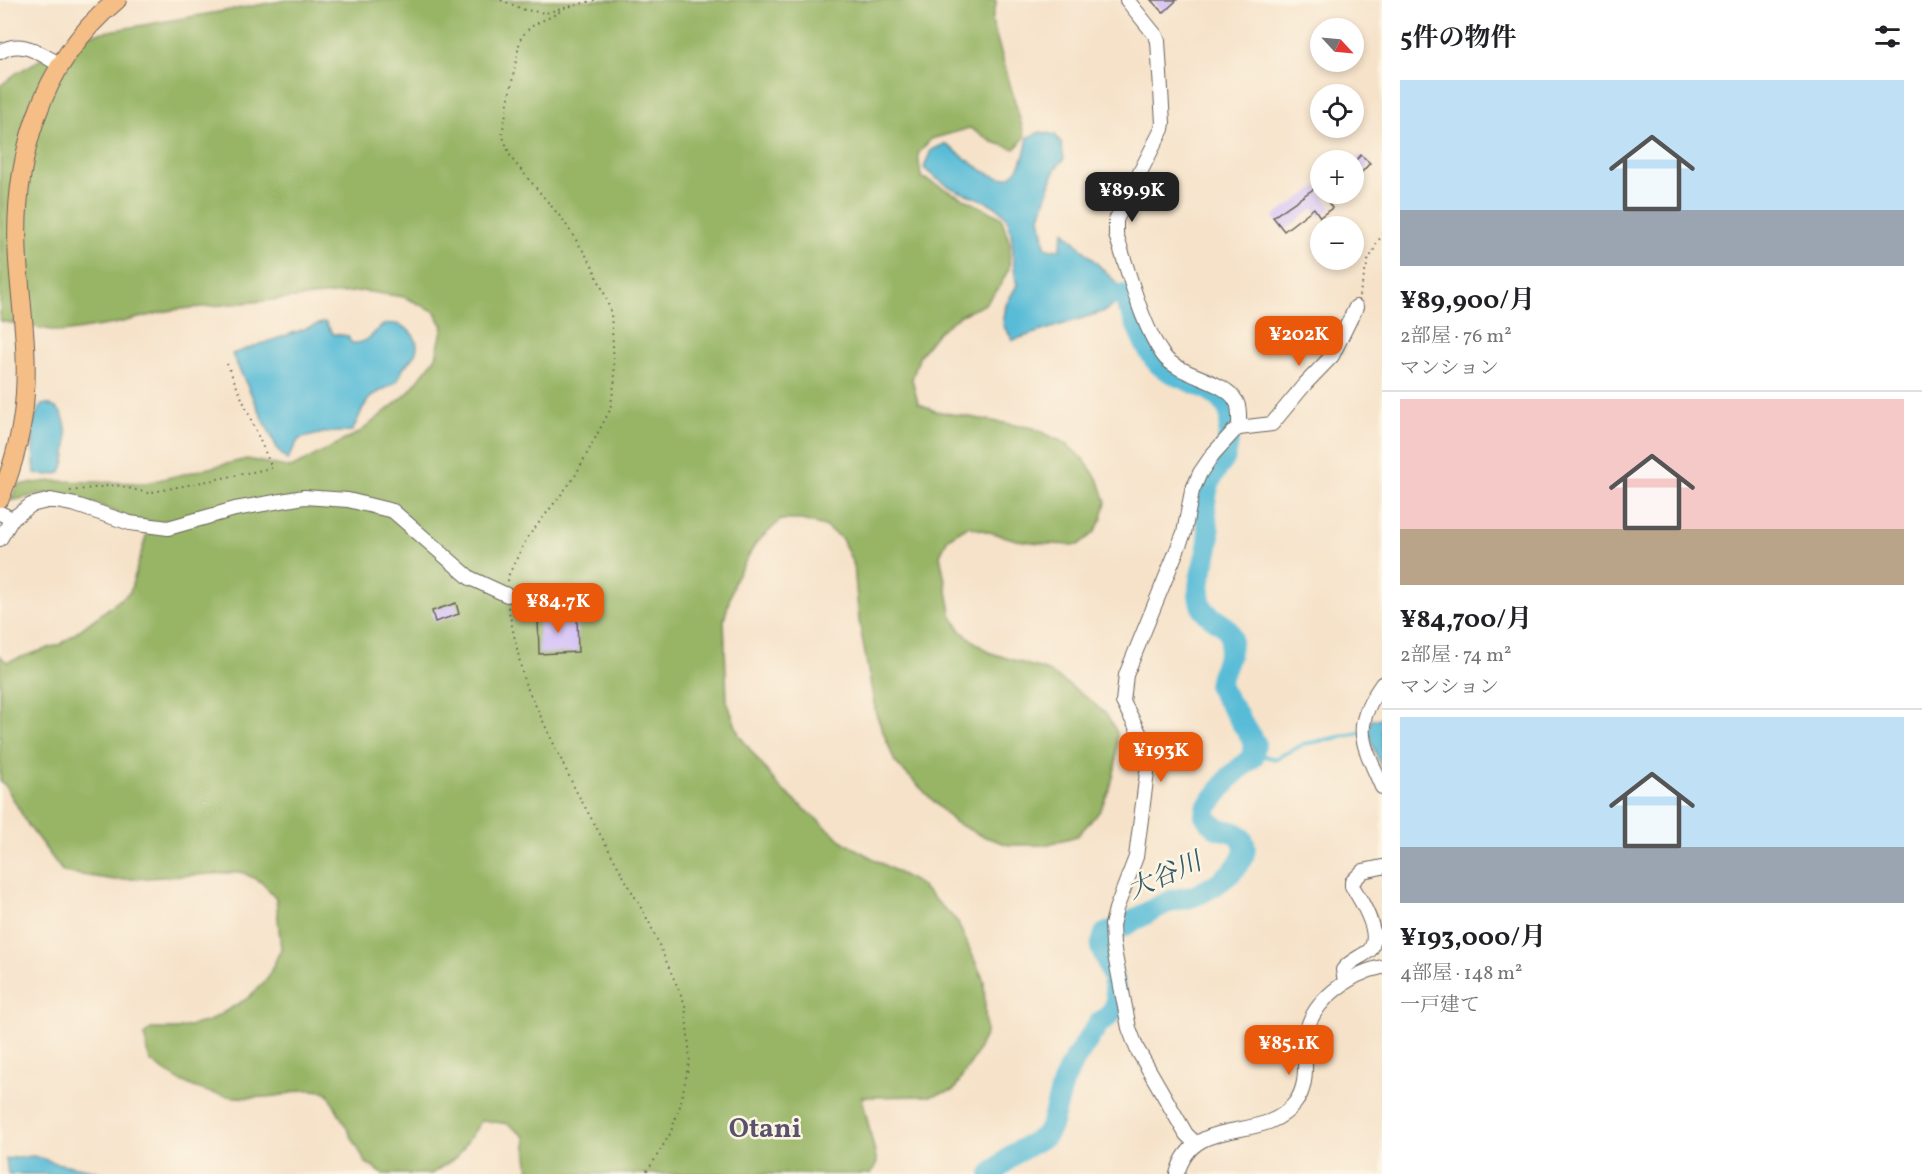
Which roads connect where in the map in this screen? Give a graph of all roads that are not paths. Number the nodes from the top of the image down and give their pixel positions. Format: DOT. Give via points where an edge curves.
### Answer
graph roads {
  1 [pos="117,0"];
  2 [pos="1127,0"];
  3 [pos="0,52"];
  4 [pos="59,64"];
  5 [pos="1356,307"];
  6 [pos="1239,428"];
  7 [pos="0,498"];
  8 [pos="6,516"];
  9 [pos="0,539"];
  10 [pos="507,595"];
  11 [pos="1382,684"];
  12 [pos="1382,787"];
  13 [pos="1382,867"];
  14 [pos="1382,967"];
  15 [pos="1345,981"];
  16 [pos="1195,1143"];
  17 [pos="1177,1174"];
  1 -- 4 [label="main road"];
  2 -- 6 [label="street" via="1158,41 1163,123 1118,216 1116,235 1149,331 1164,357 1228,391 1237,402"];
  3 -- 4 [label="street" via="20,45"];
  4 -- 7 [label="main road" via="34,118 21,170 17,230 25,395 20,436"];
  5 -- 6 [label="street" via="1332,356 1272,424"];
  6 -- 16 [label="street" via="1213,454 1192,491 1180,543 1126,675 1124,702 1144,742 1148,765 1136,857 1116,909 1113,945 1129,1028 1137,1049"];
  8 -- 9 [label="street"];
  8 -- 10 [label="street" via="51,500 130,523 168,528 235,509 304,497 348,500 393,511 470,578"];
  11 -- 12 [label="street" via="1367,707 1361,728"];
  13 -- 15 [label="street" via="1363,871 1352,882 1373,921 1376,941 1372,949 1343,970"];
  14 -- 15 [label="street"];
  15 -- 16 [label="street" via="1309,1024 1304,1088 1293,1106 1265,1122 1213,1134"];
  16 -- 17 [label="street"];
}
